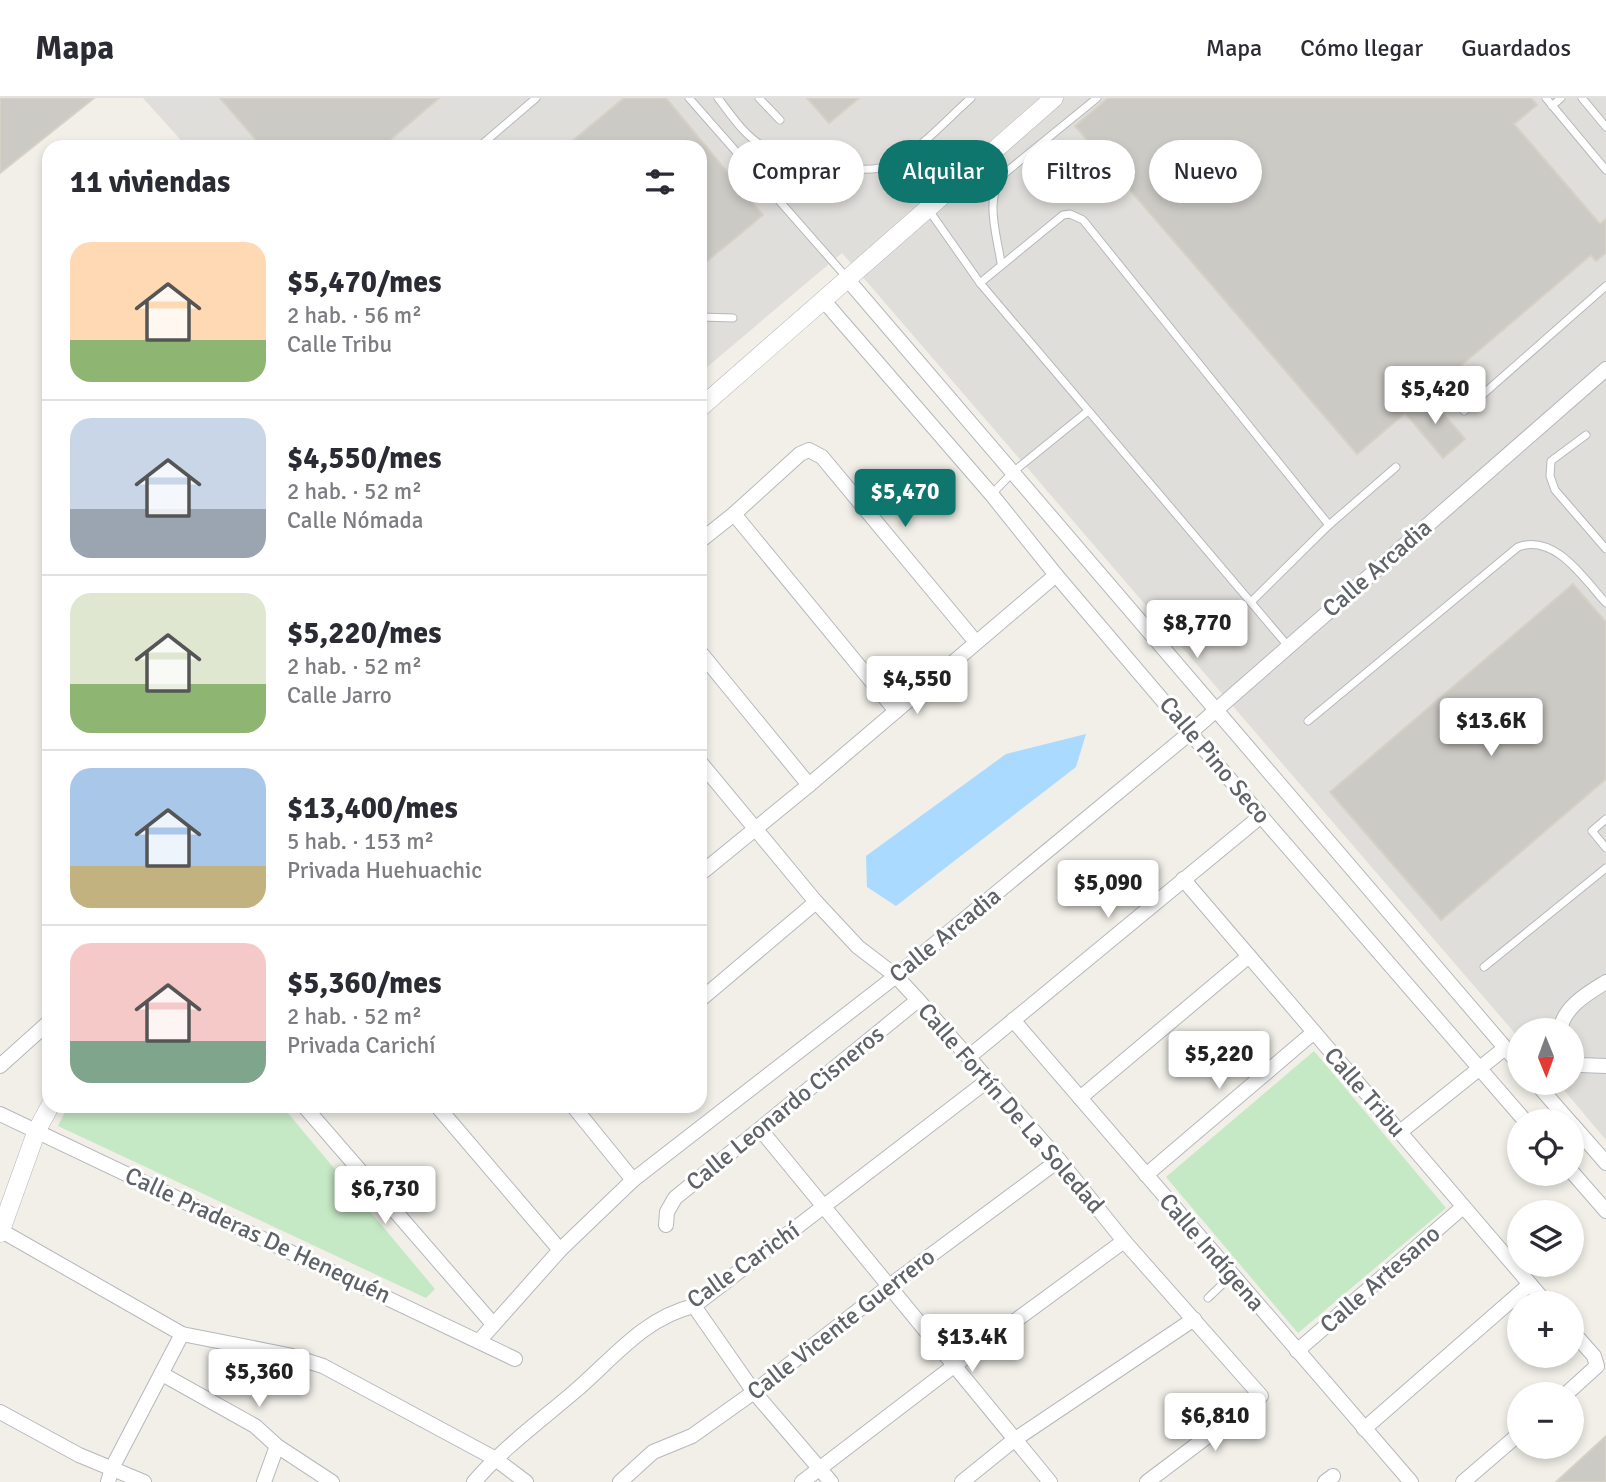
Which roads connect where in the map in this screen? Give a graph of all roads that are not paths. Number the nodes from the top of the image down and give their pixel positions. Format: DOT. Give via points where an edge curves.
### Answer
graph roads {
  1 [pos="536,98"];
  2 [pos="689,98"];
  3 [pos="718,98"];
  4 [pos="759,98"];
  5 [pos="971,98"];
  6 [pos="1054,98"];
  7 [pos="1097,98"];
  8 [pos="1546,98"];
  9 [pos="1561,98"];
  10 [pos="1582,98"];
  11 [pos="1552,106"];
  12 [pos="780,120"];
  13 [pos="1606,127"];
  14 [pos="488,140"];
  15 [pos="1606,170"];
  16 [pos="927,208"];
  17 [pos="1001,263"];
  18 [pos="848,280"];
  19 [pos="980,283"];
  20 [pos="1606,286"];
  21 [pos="824,301"];
  22 [pos="707,317"];
  23 [pos="733,317"];
  24 [pos="1606,369"];
  25 [pos="707,402"];
  26 [pos="1088,411"];
  27 [pos="1464,411"];
  28 [pos="1586,435"];
  29 [pos="1396,467"];
  30 [pos="1013,472"];
  31 [pos="992,495"];
  32 [pos="734,514"];
  33 [pos="1329,525"];
  34 [pos="707,535"];
  35 [pos="1606,549"];
  36 [pos="1056,575"];
  37 [pos="1251,602"];
  38 [pos="1606,603"];
  39 [pos="975,641"];
  40 [pos="1288,646"];
  41 [pos="707,661"];
  42 [pos="1215,709"];
  43 [pos="896,711"];
  44 [pos="1308,722"];
  45 [pos="1191,732"];
  46 [pos="707,771"];
  47 [pos="809,785"];
  48 [pos="1261,816"];
  49 [pos="1606,819"];
  50 [pos="755,829"];
  51 [pos="1606,848"];
  52 [pos="707,868"];
  53 [pos="1606,868"];
  54 [pos="1184,879"];
  55 [pos="816,902"];
  56 [pos="1249,956"];
  57 [pos="1485,967"];
  58 [pos="896,976"];
  59 [pos="1606,982"];
  60 [pos="707,993"];
  61 [pos="918,1000"];
  62 [pos="1566,1018"];
  63 [pos="1013,1020"];
  64 [pos="42,1029"];
  65 [pos="1314,1032"];
  66 [pos="1505,1048"];
  67 [pos="1507,1050"];
  68 [pos="976,1051"];
  69 [pos="1584,1065"];
  70 [pos="0,1066"];
  71 [pos="1606,1066"];
  72 [pos="1479,1068"];
  73 [pos="987,1081"];
  74 [pos="1080,1098"];
  75 [pos="1515,1109"];
  76 [pos="46,1113"];
  77 [pos="310,1113"];
  78 [pos="443,1113"];
  79 [pos="579,1113"];
  80 [pos="0,1114"];
  81 [pos="760,1129"];
  82 [pos="37,1130"];
  83 [pos="1400,1132"];
  84 [pos="1584,1138"];
  85 [pos="1059,1160"];
  86 [pos="1606,1163"];
  87 [pos="1146,1175"];
  88 [pos="632,1180"];
  89 [pos="1584,1186"];
  90 [pos="823,1207"];
  91 [pos="1463,1207"];
  92 [pos="1606,1211"];
  93 [pos="666,1225"];
  94 [pos="0,1231"];
  95 [pos="1124,1241"];
  96 [pos="560,1250"];
  97 [pos="1232,1275"];
  98 [pos="1530,1284"];
  99 [pos="888,1287"];
  100 [pos="1536,1291"];
  101 [pos="1208,1298"];
  102 [pos="694,1306"];
  103 [pos="1194,1319"];
  104 [pos="493,1324"];
  105 [pos="182,1334"];
  106 [pos="480,1341"];
  107 [pos="1584,1345"];
  108 [pos="1297,1351"];
  109 [pos="515,1359"];
  110 [pos="954,1365"];
  111 [pos="162,1374"];
  112 [pos="1580,1382"];
  113 [pos="754,1392"];
  114 [pos="0,1412"];
  115 [pos="1364,1429"];
  116 [pos="1014,1440"];
  117 [pos="1507,1444"];
  118 [pos="277,1446"];
  119 [pos="494,1458"];
  120 [pos="820,1468"];
  121 [pos="110,1475"];
  122 [pos="144,1482"];
  123 [pos="264,1482"];
  124 [pos="332,1482"];
  125 [pos="474,1482"];
  126 [pos="526,1482"];
  127 [pos="620,1482"];
  128 [pos="802,1482"];
  129 [pos="831,1482"];
  130 [pos="962,1482"];
  131 [pos="1050,1482"];
  132 [pos="1147,1482"];
  133 [pos="1411,1482"];
  134 [pos="1464,1482"];
  1 -- 14 [label="lane"];
  2 -- 18 [label="lane"];
  3 -- 5 [label="lane" via="740,127 766,148 869,170 907,155"];
  4 -- 12 [label="lane"];
  6 -- 16 [label="street"];
  7 -- 17 [label="lane" via="997,184 993,199"];
  8 -- 11 [label="lane"];
  9 -- 11 [label="lane"];
  10 -- 13 [label="lane"];
  11 -- 15 [label="lane"];
  16 -- 18 [label="street"];
  16 -- 19 [label="lane"];
  17 -- 19 [label="lane"];
  17 -- 33 [label="lane" via="1063,215 1083,220"];
  18 -- 21 [label="street"];
  18 -- 30 [label="street, Calle Pino Seco"];
  19 -- 26 [label="lane"];
  20 -- 27 [label="lane"];
  21 -- 25 [label="street"];
  21 -- 31 [label="street, Calle Pino Seco"];
  22 -- 23 [label="lane"];
  24 -- 40 [label="street, Calle Arcadia"];
  26 -- 30 [label="lane"];
  26 -- 37 [label="lane"];
  28 -- 35 [label="lane" via="1551,461 1550,476 1555,490"];
  29 -- 33 [label="lane"];
  30 -- 31 [label="lane"];
  30 -- 42 [label="street, Calle Pino Seco"];
  31 -- 36 [label="street, Calle Pino Seco"];
  32 -- 34 [label="street"];
  32 -- 39 [label="street" via="809,450 822,457"];
  32 -- 43 [label="street"];
  33 -- 37 [label="lane"];
  36 -- 39 [label="street"];
  36 -- 45 [label="street, Calle Pino Seco"];
  37 -- 40 [label="lane"];
  38 -- 44 [label="lane" via="1557,551 1529,542"];
  39 -- 43 [label="street"];
  40 -- 42 [label="street, Calle Arcadia"];
  41 -- 47 [label="street"];
  42 -- 45 [label="street, Calle Arcadia"];
  42 -- 66 [label="street, Calle Pino Seco"];
  43 -- 47 [label="street"];
  45 -- 48 [label="street, Calle Pino Seco"];
  45 -- 58 [label="street, Calle Arcadia"];
  46 -- 50 [label="street, Calle Fortín De La Soledad"];
  47 -- 50 [label="street"];
  48 -- 54 [label="street"];
  48 -- 72 [label="street, Calle Pino Seco"];
  49 -- 51 [label="lane" via="1592,831"];
  50 -- 52 [label="street"];
  50 -- 55 [label="street, Calle Fortín De La Soledad"];
  53 -- 57 [label="lane"];
  54 -- 56 [label="street, Calle Tribu"];
  54 -- 63 [label="street"];
  55 -- 58 [label="street, Calle Fortín De La Soledad" via="858,947"];
  55 -- 60 [label="street"];
  56 -- 65 [label="street, Calle Tribu"];
  56 -- 74 [label="street"];
  58 -- 61 [label="street, Calle Fortín De La Soledad"];
  58 -- 88 [label="street, Calle Arcadia"];
  59 -- 62 [label="street" via="1578,1000"];
  61 -- 73 [label="street, Calle Fortín De La Soledad"];
  61 -- 81 [label="street, Calle Leonardo Cisneros"];
  63 -- 68 [label="street"];
  63 -- 74 [label="street, Calle Indígena"];
  64 -- 70 [label="street"];
  65 -- 83 [label="street, Calle Tribu"];
  65 -- 87 [label="street"];
  66 -- 67 [label="street, Calle Pino Seco"];
  66 -- 72 [label="street"];
  69 -- 71 [label="street"];
  72 -- 75 [label="street, Calle Pino Seco"];
  72 -- 83 [label="street"];
  73 -- 85 [label="street, Calle Fortín De La Soledad"];
  73 -- 90 [label="street, Calle Carichí"];
  74 -- 87 [label="street, Calle Indígena"];
  76 -- 82 [label="street"];
  77 -- 104 [label="street"];
  78 -- 96 [label="street"];
  79 -- 88 [label="street"];
  80 -- 82 [label="street, Calle Praderas De Henequén"];
  81 -- 90 [label="street"];
  81 -- 93 [label="street, Calle Leonardo Cisneros" via="675,1198"];
  82 -- 94 [label="street"];
  82 -- 106 [label="street, Calle Praderas De Henequén"];
  83 -- 91 [label="street, Calle Tribu"];
  84 -- 86 [label="street"];
  85 -- 95 [label="street, Calle Fortín De La Soledad"];
  85 -- 99 [label="street, Calle Vicente Guerrero"];
  87 -- 97 [label="street, Calle Indígena"];
  88 -- 96 [label="street, Calle Arcadia"];
  89 -- 92 [label="street"];
  90 -- 99 [label="street"];
  90 -- 102 [label="street, Calle Carichí"];
  91 -- 98 [label="street, Calle Tribu"];
  91 -- 108 [label="street, Calle Artesano"];
  94 -- 105 [label="street"];
  95 -- 103 [label="street, Calle Fortín De La Soledad"];
  95 -- 110 [label="street"];
  96 -- 104 [label="street, Calle Arcadia"];
  97 -- 101 [label="lane"];
  97 -- 108 [label="street, Calle Indígena"];
  98 -- 100 [label="street, Calle Tribu"];
  98 -- 115 [label="street"];
  99 -- 110 [label="street"];
  99 -- 113 [label="street, Calle Vicente Guerrero"];
  102 -- 113 [label="street"];
  102 -- 119 [label="street, Calle Carichí" via="662,1316"];
  103 -- 116 [label="street"];
  103 -- 132 [label="street, Calle Fortín De La Soledad" via="1261,1396"];
  104 -- 106 [label="street, Calle Arcadia"];
  105 -- 111 [label="street"];
  105 -- 119 [label="street" via="323,1366"];
  106 -- 109 [label="street, Calle Praderas De Henequén"];
  107 -- 112 [label="street" via="1597,1364"];
  108 -- 115 [label="street, Calle Indígena"];
  110 -- 116 [label="street"];
  110 -- 120 [label="street"];
  111 -- 118 [label="street" via="255,1426"];
  111 -- 121 [label="street"];
  113 -- 120 [label="street"];
  113 -- 127 [label="street, Calle Vicente Guerrero" via="692,1436 653,1452"];
  114 -- 121 [label="street"];
  115 -- 133 [label="street, Calle Indígena"];
  116 -- 130 [label="street"];
  116 -- 131 [label="street"];
  117 -- 134 [label="street"];
  118 -- 123 [label="street"];
  118 -- 124 [label="street"];
  119 -- 125 [label="street, Calle Carichí"];
  119 -- 126 [label="street"];
  120 -- 128 [label="street"];
  120 -- 129 [label="street"];
  121 -- 122 [label="street"];
}
